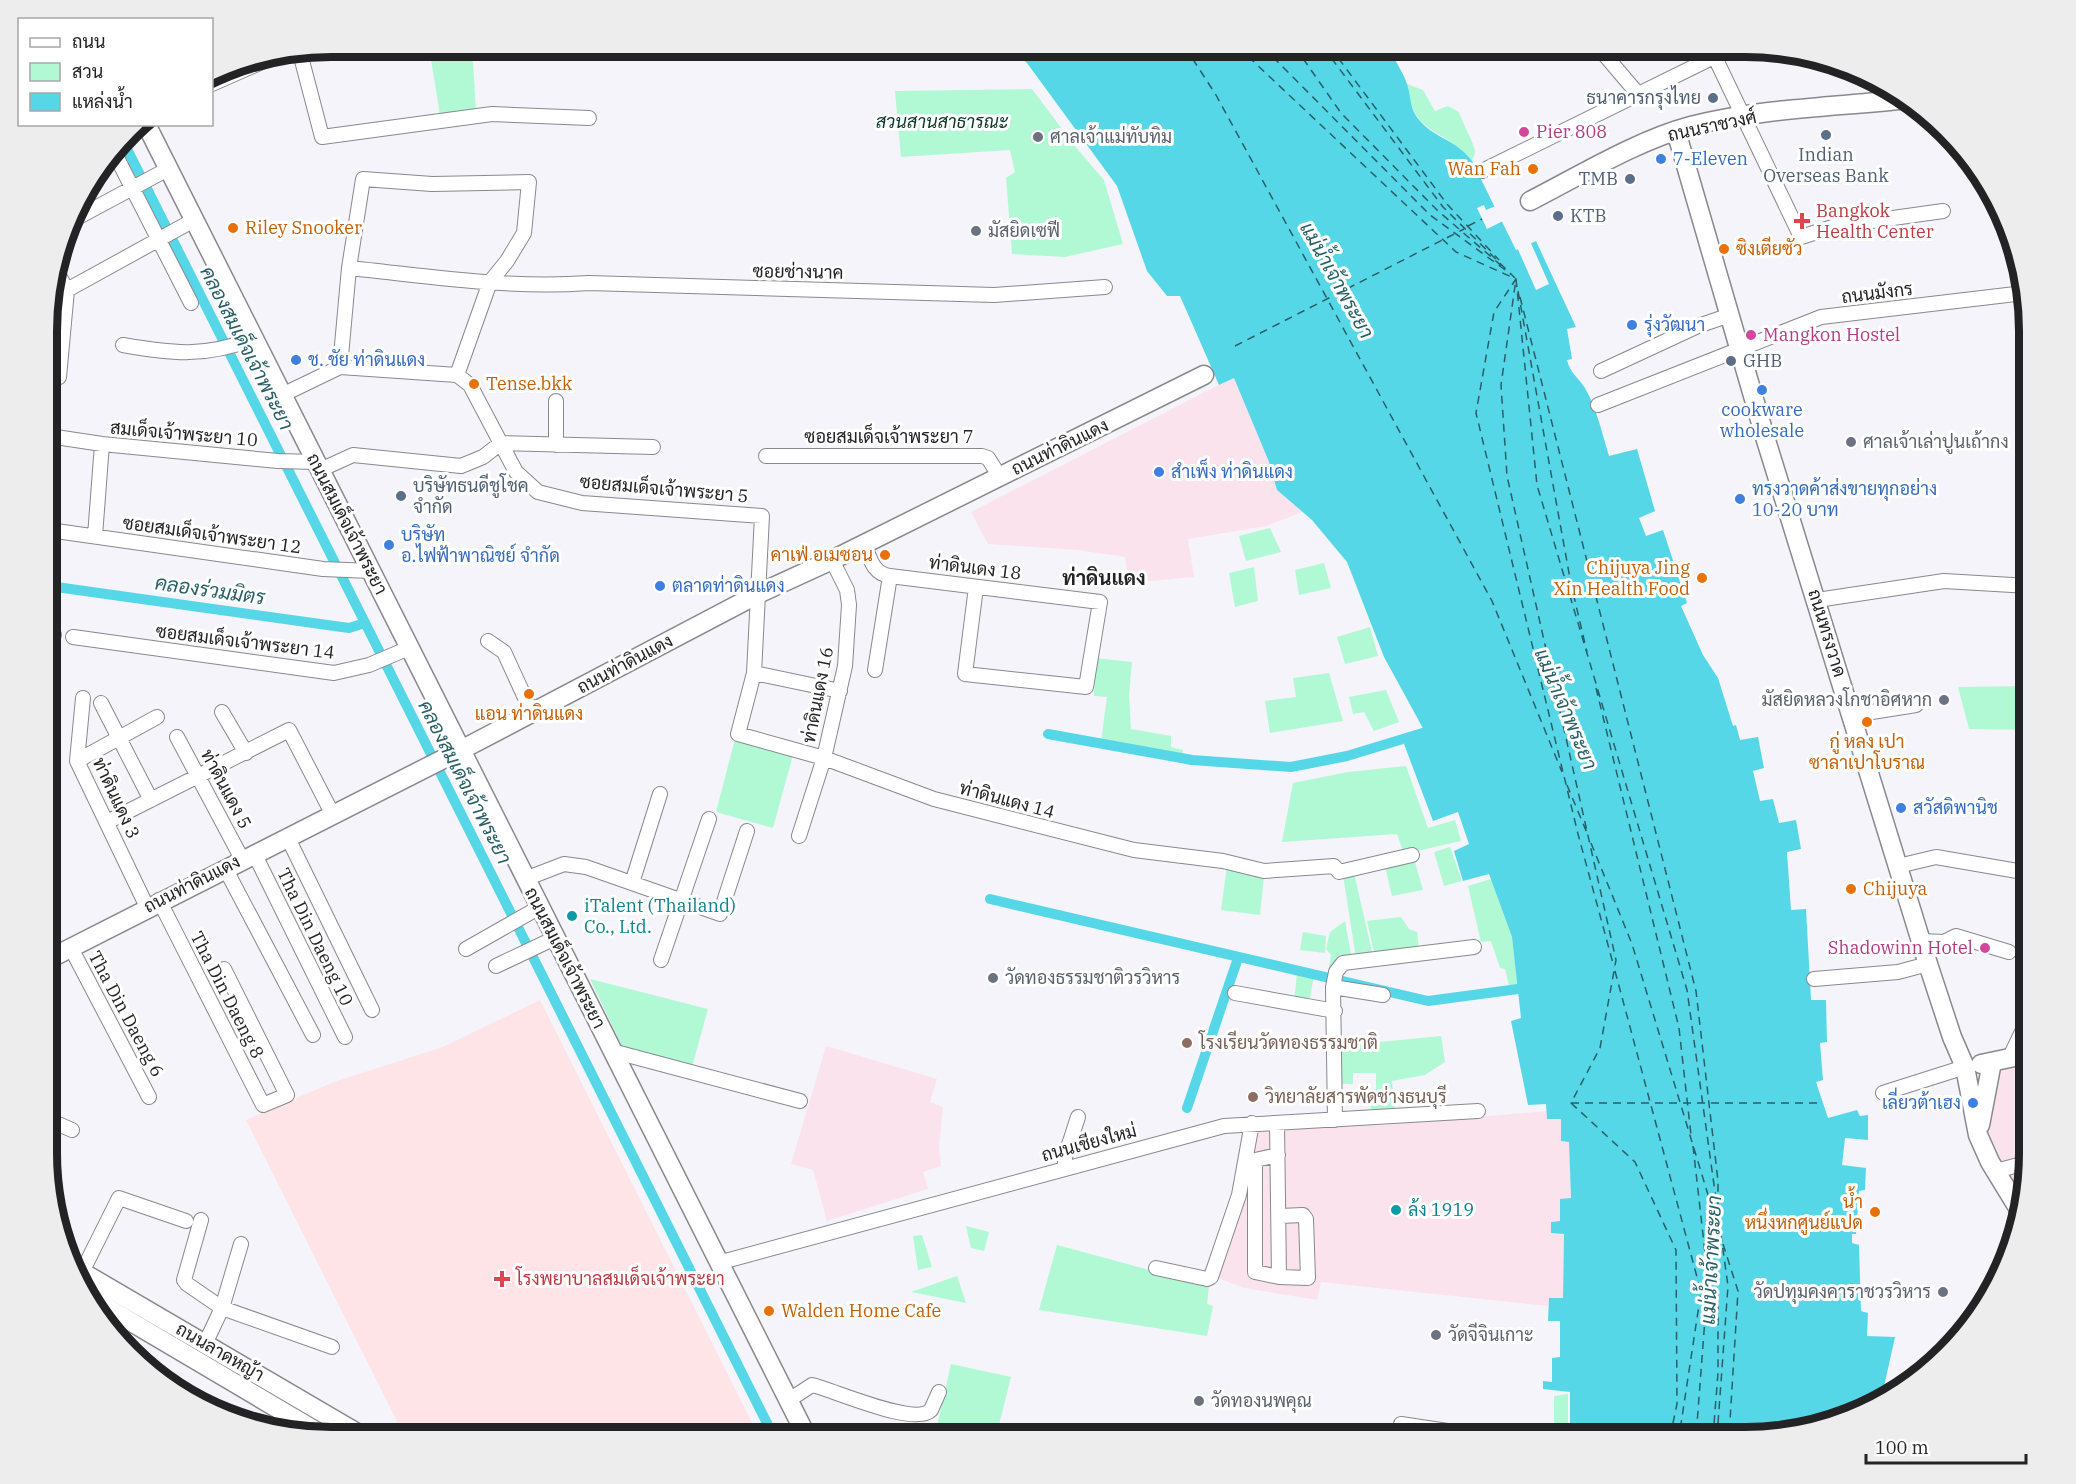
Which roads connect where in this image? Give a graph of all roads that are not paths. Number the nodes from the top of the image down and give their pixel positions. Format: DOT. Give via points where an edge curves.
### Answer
graph roads {
  1 [pos="1607,57"];
  2 [pos="1702,57"];
  3 [pos="1715,57"];
  4 [pos="301,59"];
  5 [pos="1638,94"];
  6 [pos="1893,101"];
  7 [pos="1745,116"];
  8 [pos="589,118"];
  9 [pos="147,128"];
  10 [pos="1676,131"];
  11 [pos="118,159"];
  12 [pos="1482,171"];
  13 [pos="161,173"];
  14 [pos="135,186"];
  15 [pos="1530,201"];
  16 [pos="1942,211"];
  17 [pos="83,214"];
  18 [pos="188,224"];
  19 [pos="161,237"];
  20 [pos="350,268"];
  21 [pos="62,280"];
  22 [pos="490,282"];
  23 [pos="1105,287"];
  24 [pos="67,290"];
  25 [pos="2017,294"];
  26 [pos="191,303"];
  27 [pos="1730,315"];
  28 [pos="247,342"];
  29 [pos="123,345"];
  30 [pos="1740,349"];
  31 [pos="340,368"];
  32 [pos="1601,371"];
  33 [pos="457,375"];
  34 [pos="1204,375"];
  35 [pos="59,377"];
  36 [pos="282,395"];
  37 [pos="556,401"];
  38 [pos="1599,405"];
  39 [pos="57,437"];
  40 [pos="501,443"];
  41 [pos="102,444"];
  42 [pos="556,445"];
  43 [pos="653,447"];
  44 [pos="766,456"];
  45 [pos="312,465"];
  46 [pos="1000,477"];
  47 [pos="762,516"];
  48 [pos="57,531"];
  49 [pos="95,536"];
  50 [pos="864,544"];
  51 [pos="832,560"];
  52 [pos="371,572"];
  53 [pos="890,576"];
  54 [pos="2019,585"];
  55 [pos="976,587"];
  56 [pos="760,593"];
  57 [pos="1817,600"];
  58 [pos="73,638"];
  59 [pos="488,641"];
  60 [pos="403,650"];
  61 [pos="875,670"];
  62 [pos="754,673"];
  63 [pos="840,691"];
  64 [pos="83,698"];
  65 [pos="101,703"];
  66 [pos="1916,705"];
  67 [pos="222,712"];
  68 [pos="532,713"];
  69 [pos="1853,715"];
  70 [pos="157,717"];
  71 [pos="120,737"];
  72 [pos="177,737"];
  73 [pos="246,753"];
  74 [pos="454,754"];
  75 [pos="824,758"];
  76 [pos="77,760"];
  77 [pos="199,776"];
  78 [pos="660,794"];
  79 [pos="151,800"];
  80 [pos="332,813"];
  81 [pos="709,819"];
  82 [pos="107,822"];
  83 [pos="747,831"];
  84 [pos="287,836"];
  85 [pos="799,836"];
  86 [pos="1412,855"];
  87 [pos="248,856"];
  88 [pos="1898,866"];
  89 [pos="225,868"];
  90 [pos="2019,871"];
  91 [pos="525,879"];
  92 [pos="632,883"];
  93 [pos="682,901"];
  94 [pos="153,904"];
  95 [pos="540,907"];
  96 [pos="555,938"];
  97 [pos="1922,941"];
  98 [pos="1474,947"];
  99 [pos="71,948"];
  100 [pos="466,949"];
  101 [pos="2009,952"];
  102 [pos="57,955"];
  103 [pos="662,960"];
  104 [pos="1928,964"];
  105 [pos="496,966"];
  106 [pos="224,969"];
  107 [pos="1814,979"];
  108 [pos="1333,987"];
  109 [pos="234,988"];
  110 [pos="1235,993"];
  111 [pos="1383,995"];
  112 [pos="210,1001"];
  113 [pos="372,1010"];
  114 [pos="1335,1011"];
  115 [pos="2019,1032"];
  116 [pos="313,1035"];
  117 [pos="345,1037"];
  118 [pos="261,1043"];
  119 [pos="612,1051"];
  120 [pos="237,1054"];
  121 [pos="2019,1056"];
  122 [pos="2001,1060"];
  123 [pos="1965,1067"];
  124 [pos="1883,1094"];
  125 [pos="149,1097"];
  126 [pos="800,1101"];
  127 [pos="1478,1111"];
  128 [pos="1078,1118"];
  129 [pos="1335,1120"];
  130 [pos="57,1123"];
  131 [pos="1252,1123"];
  132 [pos="1277,1124"];
  133 [pos="72,1130"];
  134 [pos="1978,1135"];
  135 [pos="1278,1155"];
  136 [pos="2018,1165"];
  137 [pos="1065,1168"];
  138 [pos="1996,1171"];
  139 [pos="2015,1202"];
  140 [pos="1280,1216"];
  141 [pos="201,1220"];
  142 [pos="186,1221"];
  143 [pos="241,1244"];
  144 [pos="718,1263"];
  145 [pos="81,1266"];
  146 [pos="1156,1268"];
  147 [pos="85,1273"];
  148 [pos="1279,1277"];
  149 [pos="103,1305"];
  150 [pos="222,1308"];
  151 [pos="205,1344"];
  152 [pos="332,1347"];
  153 [pos="939,1392"];
  154 [pos="789,1400"];
  155 [pos="1401,1424"];
  156 [pos="307,1426"];
  157 [pos="347,1427"];
  158 [pos="802,1427"];
  159 [pos="1421,1427"];
  1 -- 5 [label="street"];
  2 -- 5 [label="street"];
  3 -- 7 [label="street"];
  4 -- 8 [label="street" via="322,137 492,114"];
  5 -- 12 [label="street"];
  6 -- 7 [label="street, ถนนราชวงศ์"];
  7 -- 10 [label="street, ถนนราชวงศ์"];
  7 -- 16 [label="street" via="1801,237 1836,226"];
  9 -- 13 [label="street, ถนนสมเด็จเจ้าพระยา"];
  10 -- 15 [label="street, ถนนราชวงศ์"];
  10 -- 27 [label="street, ถนนทรงวาด"];
  11 -- 14 [label="street"];
  13 -- 14 [label="street"];
  13 -- 18 [label="street, ถนนสมเด็จเจ้าพระยา"];
  14 -- 17 [label="street"];
  14 -- 19 [label="street"];
  18 -- 19 [label="street"];
  18 -- 28 [label="street, ถนนสมเด็จเจ้าพระยา"];
  19 -- 24 [label="street"];
  19 -- 26 [label="street"];
  20 -- 22 [label="street, ซอยช่างนาค"];
  20 -- 22 [label="street" via="363,179 432,184 529,182 524,233"];
  20 -- 31 [label="street"];
  21 -- 24 [label="street"];
  22 -- 23 [label="street, ซอยช่างนาค" via="994,295"];
  22 -- 33 [label="street"];
  24 -- 35 [label="street"];
  25 -- 30 [label="street, ถนนมังกร" via="1821,318"];
  27 -- 30 [label="street, ถนนทรงวาด"];
  27 -- 32 [label="street"];
  28 -- 29 [label="street" via="221,351 165,352"];
  28 -- 36 [label="street, ถนนสมเด็จเจ้าพระยา"];
  30 -- 38 [label="street, ถนนมังกร"];
  30 -- 57 [label="street, ถนนทรงวาด"];
  31 -- 33 [label="street"];
  31 -- 36 [label="street"];
  33 -- 40 [label="street, ซอยสมเด็จเจ้าพระยา 5" via="470,385"];
  34 -- 46 [label="street, ถนนท่าดินแดง"];
  36 -- 45 [label="street, ถนนสมเด็จเจ้าพระยา"];
  37 -- 42 [label="street"];
  39 -- 41 [label="street, สมเด็จเจ้าพระยา 10"];
  40 -- 42 [label="street"];
  40 -- 45 [label="street" via="483,457 461,466 353,455"];
  40 -- 47 [label="street, ซอยสมเด็จเจ้าพระยา 5" via="516,472 538,492 582,503"];
  41 -- 45 [label="street, สมเด็จเจ้าพระยา 10"];
  41 -- 49 [label="street"];
  42 -- 43 [label="street"];
  44 -- 46 [label="street, ซอยสมเด็จเจ้าพระยา 7" via="982,456 988,458"];
  45 -- 52 [label="street, ถนนสมเด็จเจ้าพระยา"];
  46 -- 50 [label="street, ถนนท่าดินแดง"];
  47 -- 56 [label="street, ท่าดินแดง 14"];
  48 -- 49 [label="street, ซอยสมเด็จเจ้าพระยา 12"];
  49 -- 52 [label="street, ซอยสมเด็จเจ้าพระยา 12"];
  50 -- 51 [label="street, ถนนท่าดินแดง"];
  50 -- 53 [label="street" via="876,571"];
  51 -- 56 [label="street, ถนนท่าดินแดง"];
  51 -- 63 [label="street, ท่าดินแดง 16" via="847,590 849,605"];
  52 -- 60 [label="street, ถนนสมเด็จเจ้าพระยา"];
  53 -- 55 [label="street, ท่าดินเดง 18"];
  53 -- 61 [label="street"];
  54 -- 57 [label="street" via="1944,581"];
  55 -- 55 [label="street, ท่าดินเดง 18" via="1100,602 1086,687 969,677 965,671"];
  56 -- 62 [label="street, ท่าดินแดง 14"];
  56 -- 68 [label="street, ถนนท่าดินแดง"];
  57 -- 69 [label="street, ถนนทรงวาด"];
  58 -- 60 [label="street, ซอยสมเด็จเจ้าพระยา 14" via="318,672 350,671"];
  59 -- 68 [label="street" via="504,652"];
  60 -- 74 [label="street, ถนนสมเด็จเจ้าพระยา"];
  62 -- 63 [label="street"];
  62 -- 75 [label="street, ท่าดินแดง 14" via="738,734"];
  63 -- 75 [label="street, ท่าดินแดง 16"];
  64 -- 76 [label="street, ท่าดินแดง 3"];
  65 -- 71 [label="street"];
  66 -- 69 [label="street"];
  67 -- 73 [label="street"];
  68 -- 74 [label="street, ถนนท่าดินแดง"];
  69 -- 88 [label="street, ถนนทรงวาด"];
  70 -- 71 [label="street"];
  71 -- 76 [label="street"];
  71 -- 79 [label="street"];
  72 -- 77 [label="street, ท่าดินแดง 5"];
  73 -- 77 [label="street"];
  73 -- 80 [label="street" via="289,729"];
  74 -- 80 [label="street, ถนนท่าดินแดง"];
  74 -- 91 [label="street, ถนนสมเด็จเจ้าพระยา"];
  75 -- 85 [label="street, ท่าดินแดง 16"];
  75 -- 86 [label="street, ท่าดินแดง 14" via="934,799 1134,850 1223,861 1264,871 1334,866 1339,872"];
  76 -- 82 [label="street, ท่าดินแดง 3"];
  77 -- 79 [label="street"];
  77 -- 87 [label="street, ท่าดินแดง 5"];
  78 -- 92 [label="street"];
  79 -- 82 [label="street"];
  80 -- 84 [label="street, ถนนท่าดินแดง"];
  81 -- 93 [label="street"];
  82 -- 94 [label="street, ท่าดินแดง 3"];
  83 -- 93 [label="street" via="720,914"];
  84 -- 87 [label="street, ถนนท่าดินแดง"];
  84 -- 113 [label="street"];
  87 -- 89 [label="street, ถนนท่าดินแดง"];
  87 -- 117 [label="street, Tha Din Daeng 10"];
  88 -- 90 [label="street" via="1936,857"];
  88 -- 97 [label="street, ถนนทรงวาด"];
  89 -- 94 [label="street, ถนนท่าดินแดง"];
  89 -- 116 [label="street"];
  91 -- 92 [label="street" via="564,864 586,867"];
  91 -- 95 [label="street, ถนนสมเด็จเจ้าพระยา"];
  92 -- 93 [label="street"];
  93 -- 103 [label="street"];
  94 -- 99 [label="street, ถนนท่าดินแดง"];
  94 -- 112 [label="street, Tha Din Daeng 8"];
  95 -- 96 [label="street, ถนนสมเด็จเจ้าพระยา"];
  95 -- 100 [label="street"];
  96 -- 105 [label="street"];
  96 -- 119 [label="street, ถนนสมเด็จเจ้าพระยา"];
  97 -- 101 [label="street" via="1947,941 1956,936"];
  97 -- 104 [label="street, ถนนทรงวาด"];
  98 -- 108 [label="street" via="1343,963"];
  99 -- 102 [label="street, ถนนท่าดินแดง"];
  99 -- 125 [label="street, Tha Din Daeng 6"];
  104 -- 107 [label="street" via="1898,972"];
  104 -- 123 [label="street, ถนนทรงวาด"];
  106 -- 109 [label="street"];
  108 -- 111 [label="street"];
  108 -- 114 [label="street"];
  109 -- 112 [label="street"];
  109 -- 118 [label="street"];
  110 -- 114 [label="street"];
  112 -- 120 [label="street, Tha Din Daeng 8"];
  114 -- 129 [label="street"];
  115 -- 122 [label="street"];
  118 -- 120 [label="street"];
  118 -- 120 [label="street, Tha Din Daeng 8" via="287,1095 263,1105"];
  119 -- 126 [label="street"];
  119 -- 144 [label="street, ถนนสมเด็จเจ้าพระยา"];
  121 -- 122 [label="street"];
  122 -- 123 [label="street"];
  122 -- 134 [label="street"];
  123 -- 124 [label="street"];
  123 -- 134 [label="street, ถนนทรงวาด"];
  127 -- 129 [label="street, ถนนเชียงใหม่"];
  128 -- 137 [label="street"];
  129 -- 132 [label="street, ถนนเชียงใหม่"];
  130 -- 133 [label="street"];
  131 -- 132 [label="street, ถนนเชียงใหม่"];
  131 -- 137 [label="street, ถนนเชียงใหม่" via="1224,1126"];
  131 -- 146 [label="street" via="1239,1195 1211,1277"];
  132 -- 135 [label="street"];
  134 -- 138 [label="street, ถนนทรงวาด"];
  135 -- 140 [label="street"];
  135 -- 148 [label="street" via="1255,1160 1254,1268 1258,1274"];
  136 -- 138 [label="street"];
  137 -- 144 [label="street, ถนนเชียงใหม่"];
  138 -- 139 [label="street, ถนนทรงวาด"];
  140 -- 148 [label="street"];
  140 -- 148 [label="street" via="1304,1215 1309,1270 1308,1278 1304,1279"];
  141 -- 150 [label="street" via="184,1280"];
  142 -- 145 [label="street" via="119,1198"];
  143 -- 150 [label="street"];
  144 -- 154 [label="street, ถนนสมเด็จเจ้าพระยา"];
  147 -- 151 [label="street, ถนนลาดหญ้า"];
  149 -- 156 [label="street, ถนนลาดหญ้า"];
  150 -- 151 [label="street"];
  150 -- 152 [label="street"];
  151 -- 157 [label="street, ถนนลาดหญ้า"];
  153 -- 154 [label="street" via="931,1410 922,1415 888,1410 812,1385"];
  154 -- 158 [label="street, ถนนสมเด็จเจ้าพระยา"];
  155 -- 159 [label="street"];
}
